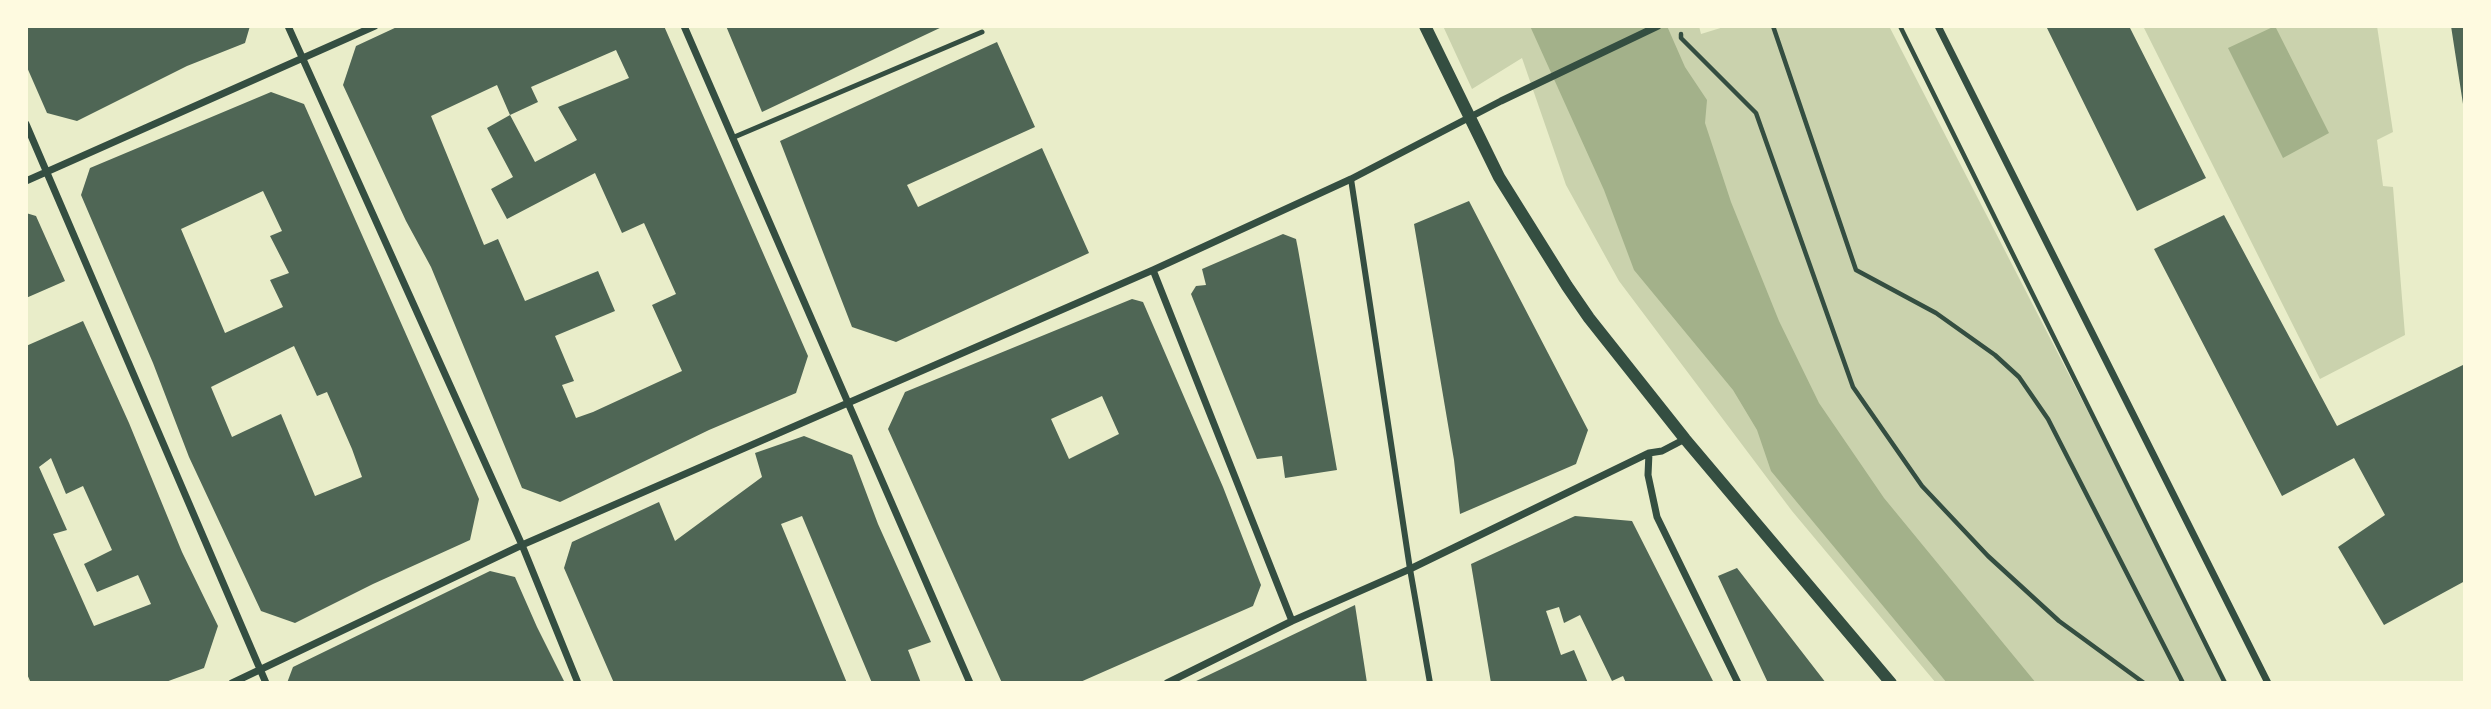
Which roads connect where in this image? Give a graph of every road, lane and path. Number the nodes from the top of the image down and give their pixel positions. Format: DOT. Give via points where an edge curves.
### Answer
graph roads {
  1 [pos="288,26"];
  2 [pos="375,26"];
  3 [pos="684,26"];
  4 [pos="1425,26"];
  5 [pos="1658,26"];
  6 [pos="1773,26"];
  7 [pos="1900,26"];
  8 [pos="1938,26"];
  9 [pos="982,32"];
  10 [pos="1681,38"];
  11 [pos="303,60"];
  12 [pos="1469,117"];
  13 [pos="26,124"];
  14 [pos="732,138"];
  15 [pos="48,172"];
  16 [pos="1351,179"];
  17 [pos="26,181"];
  18 [pos="1153,270"];
  19 [pos="847,402"];
  20 [pos="1685,439"];
  21 [pos="1649,453"];
  22 [pos="522,545"];
  23 [pos="1410,569"];
  24 [pos="1292,621"];
  25 [pos="261,671"];
  26 [pos="232,683"];
  27 [pos="266,683"];
  28 [pos="578,683"];
  29 [pos="970,683"];
  30 [pos="1167,683"];
  31 [pos="1430,683"];
  32 [pos="1738,683"];
  33 [pos="1891,683"];
  34 [pos="2144,683"];
  35 [pos="2183,683"];
  36 [pos="2225,683"];
  37 [pos="2268,683"];
  1 -- 11 [label="street"];
  2 -- 11 [label="street"];
  3 -- 14 [label="street"];
  4 -- 12 [label="street"];
  5 -- 12 [label="street"];
  6 -- 35 [label="path" via="1856,270 1937,313 2019,377 2048,419"];
  7 -- 36 [label="path"];
  8 -- 37 [label="street"];
  9 -- 14 [label="lane"];
  10 -- 34 [label="path" via="1756,113 1853,387 1922,486 1988,556 2059,621"];
  11 -- 15 [label="street"];
  11 -- 22 [label="street"];
  12 -- 16 [label="street"];
  12 -- 20 [label="street" via="1499,177 1567,286"];
  13 -- 15 [label="street"];
  14 -- 19 [label="street"];
  15 -- 17 [label="street"];
  15 -- 25 [label="street"];
  16 -- 18 [label="street"];
  16 -- 23 [label="street"];
  18 -- 19 [label="street"];
  18 -- 24 [label="street"];
  19 -- 22 [label="street"];
  19 -- 29 [label="street"];
  20 -- 21 [label="street"];
  20 -- 33 [label="street"];
  21 -- 23 [label="street"];
  21 -- 32 [label="street" via="1648,475 1657,517"];
  22 -- 25 [label="street"];
  22 -- 28 [label="street"];
  23 -- 24 [label="street"];
  23 -- 31 [label="street"];
  24 -- 30 [label="street"];
  25 -- 26 [label="street"];
  25 -- 27 [label="street"];
}
